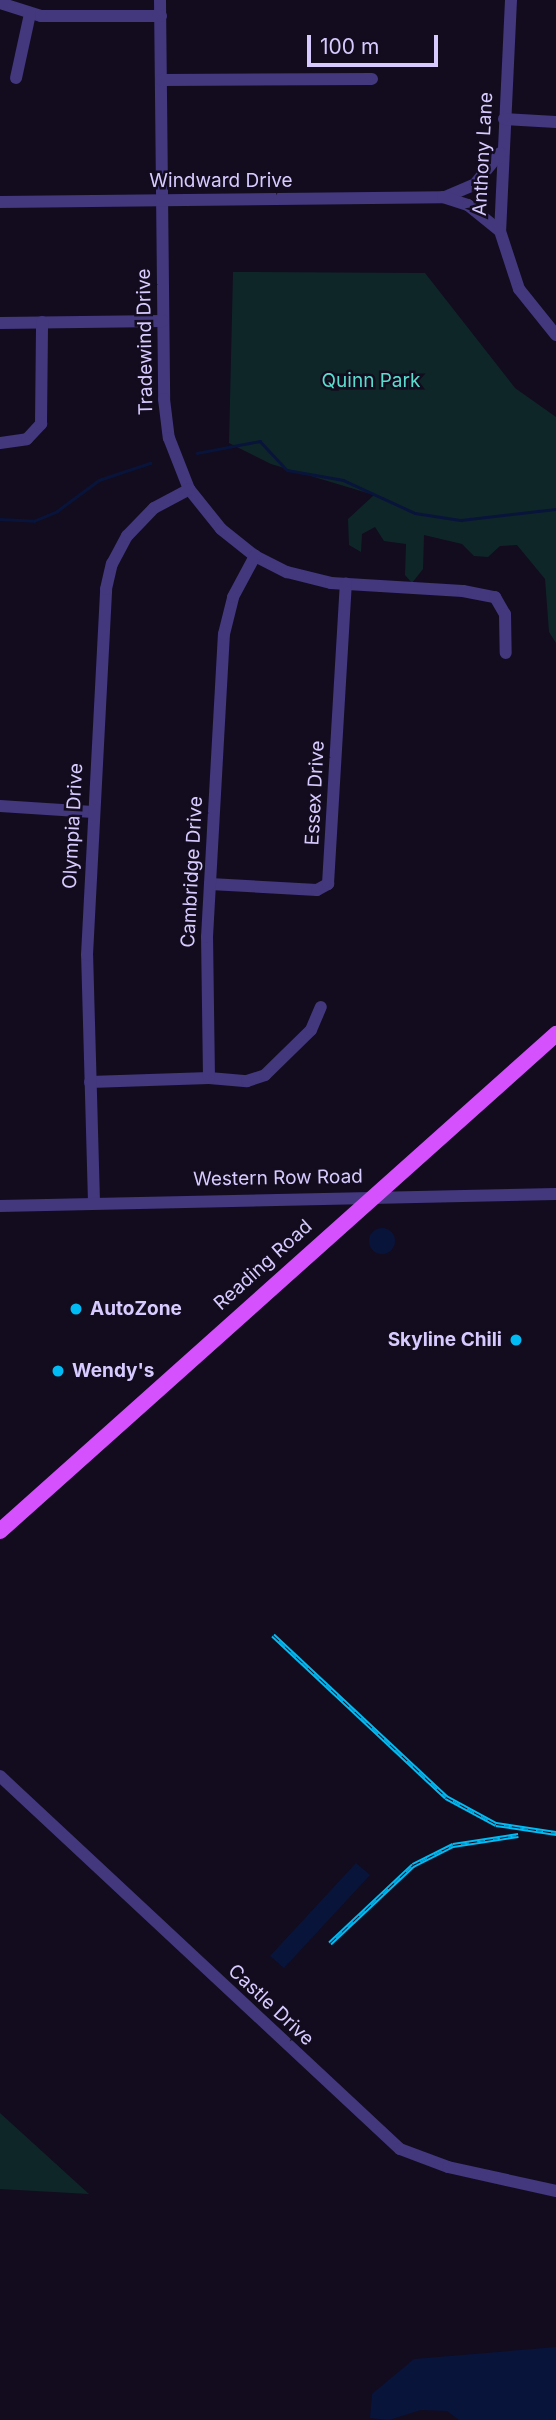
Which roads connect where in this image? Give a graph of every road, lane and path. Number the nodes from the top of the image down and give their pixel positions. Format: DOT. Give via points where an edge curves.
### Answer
graph roads {
  1 [pos="160,0"];
  2 [pos="511,0"];
  3 [pos="0,3"];
  4 [pos="30,14"];
  5 [pos="160,16"];
  6 [pos="16,78"];
  7 [pos="372,79"];
  8 [pos="161,80"];
  9 [pos="504,119"];
  10 [pos="556,122"];
  11 [pos="502,150"];
  12 [pos="443,197"];
  13 [pos="162,201"];
  14 [pos="0,202"];
  15 [pos="500,231"];
  16 [pos="163,321"];
  17 [pos="42,322"];
  18 [pos="0,323"];
  19 [pos="556,335"];
  20 [pos="0,443"];
  21 [pos="189,489"];
  22 [pos="255,556"];
  23 [pos="346,584"];
  24 [pos="506,653"];
  25 [pos="0,806"];
  26 [pos="93,812"];
  27 [pos="210,884"];
  28 [pos="321,1007"];
  29 [pos="556,1034"];
  30 [pos="209,1078"];
  31 [pos="90,1082"];
  32 [pos="556,1194"];
  33 [pos="373,1196"];
  34 [pos="94,1202"];
  35 [pos="0,1206"];
  36 [pos="0,1531"];
  37 [pos="0,1776"];
  38 [pos="556,2191"];
  1 -- 5 [label="street, Tradewind Drive"];
  2 -- 9 [label="street, Anthony Lane"];
  3 -- 4 [label="street"];
  4 -- 5 [label="street"];
  4 -- 6 [label="street"];
  5 -- 8 [label="street, Tradewind Drive"];
  7 -- 8 [label="street"];
  8 -- 13 [label="street, Tradewind Drive"];
  9 -- 10 [label="street"];
  9 -- 11 [label="street, Anthony Lane"];
  11 -- 12 [label="street, Windward Drive" via="475,184"];
  11 -- 15 [label="street, Anthony Lane"];
  12 -- 13 [label="street, Windward Drive"];
  12 -- 15 [label="street, Windward Drive" via="468,205"];
  13 -- 14 [label="street, Windward Drive"];
  13 -- 16 [label="street, Tradewind Drive"];
  15 -- 19 [label="street, Anthony Lane" via="519,289"];
  16 -- 17 [label="street"];
  16 -- 21 [label="street, Tradewind Drive" via="165,419"];
  17 -- 18 [label="street"];
  17 -- 20 [label="street" via="40,424 27,439"];
  21 -- 22 [label="street, Tradewind Drive" via="221,529"];
  21 -- 26 [label="street, Olympia Drive" via="139,521 112,564 106,589"];
  22 -- 23 [label="street, Tradewind Drive" via="296,575"];
  22 -- 27 [label="street, Cambridge Drive" via="225,621"];
  23 -- 24 [label="street, Tradewind Drive" via="489,594 505,614"];
  23 -- 27 [label="street, Essex Drive" via="328,884 317,890"];
  25 -- 26 [label="street"];
  26 -- 31 [label="street, Olympia Drive" via="87,955"];
  27 -- 30 [label="street, Cambridge Drive"];
  28 -- 30 [label="street" via="312,1030 265,1075 247,1081"];
  29 -- 33 [label="main road, Reading Road"];
  30 -- 31 [label="street"];
  31 -- 34 [label="street, Olympia Drive"];
  32 -- 33 [label="street, Western Row Road"];
  33 -- 34 [label="street, Western Row Road"];
  33 -- 36 [label="main road, Reading Road"];
  34 -- 35 [label="street, Western Row Road"];
  37 -- 38 [label="street, Castle Drive" via="400,2149 429,2162"];
}
